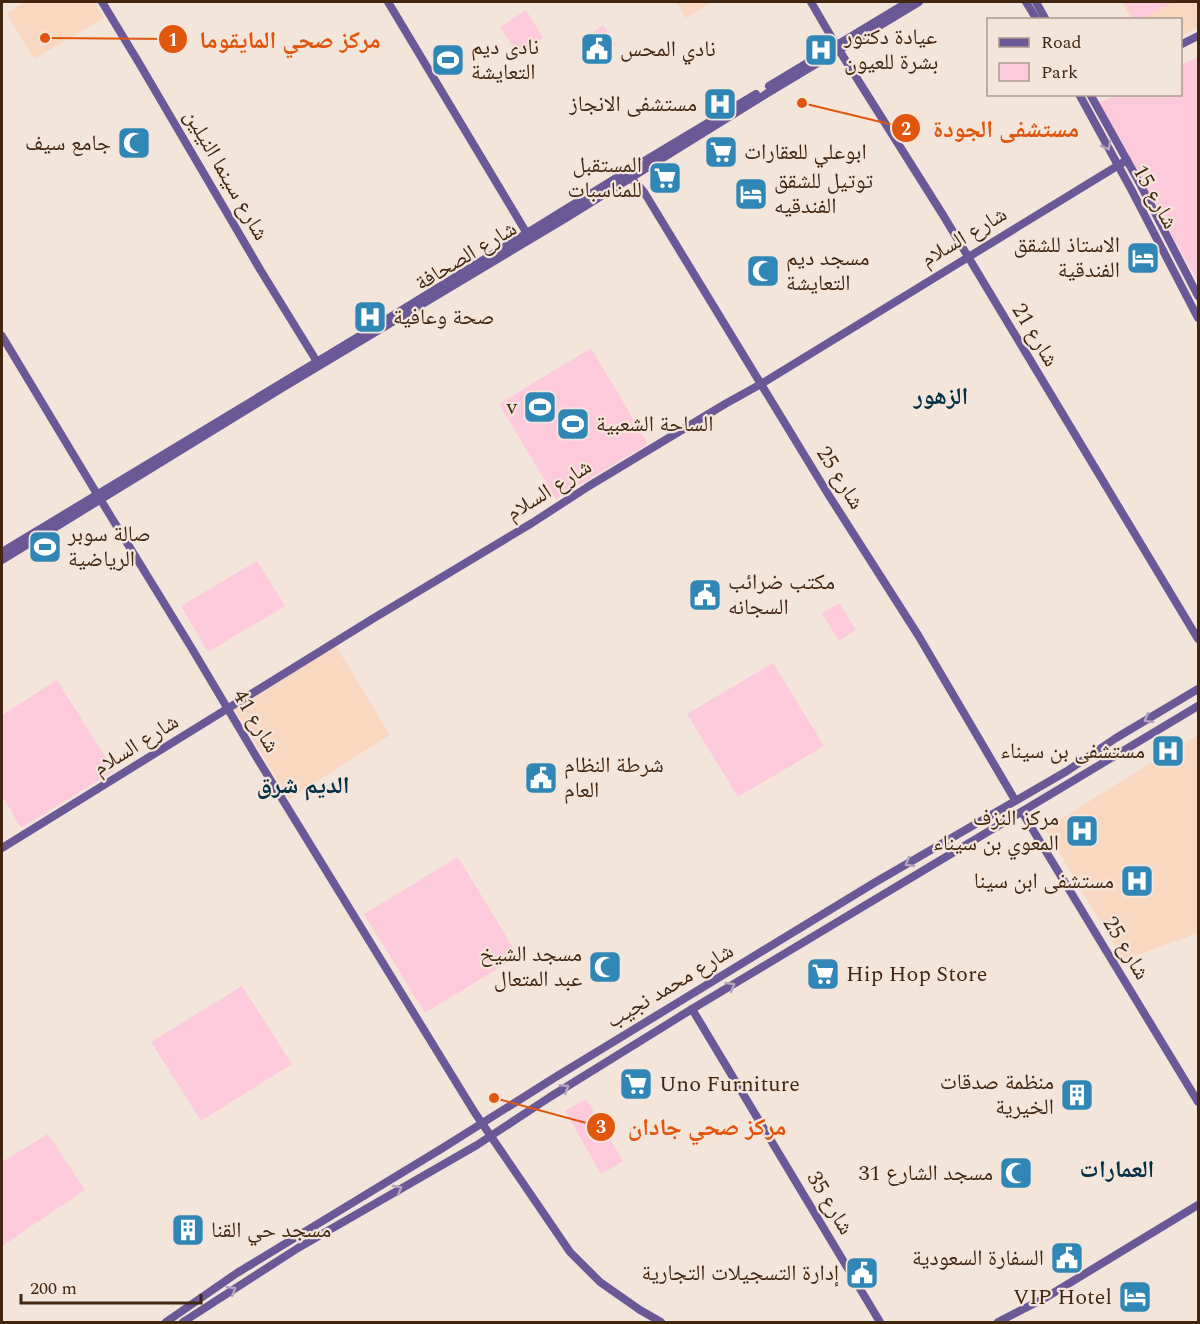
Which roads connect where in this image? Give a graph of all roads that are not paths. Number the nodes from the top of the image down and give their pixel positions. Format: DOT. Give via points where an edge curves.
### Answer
graph roads {
  1 [pos="102,2"];
  2 [pos="388,2"];
  3 [pos="811,2"];
  4 [pos="908,2"];
  5 [pos="919,2"];
  6 [pos="1026,2"];
  7 [pos="1036,2"];
  8 [pos="1036,18"];
  9 [pos="1045,18"];
  10 [pos="1198,36"];
  11 [pos="1182,44"];
  12 [pos="838,47"];
  13 [pos="1080,96"];
  14 [pos="1094,96"];
  15 [pos="1095,96"];
  16 [pos="1084,104"];
  17 [pos="1127,160"];
  18 [pos="1118,166"];
  19 [pos="630,178"];
  20 [pos="528,236"];
  21 [pos="967,257"];
  22 [pos="1198,296"];
  23 [pos="1198,318"];
  24 [pos="2,336"];
  25 [pos="318,364"];
  26 [pos="761,384"];
  27 [pos="98,497"];
  28 [pos="2,552"];
  29 [pos="2,560"];
  30 [pos="1198,639"];
  31 [pos="1198,689"];
  32 [pos="1198,706"];
  33 [pos="228,709"];
  34 [pos="1015,800"];
  35 [pos="1022,812"];
  36 [pos="2,848"];
  37 [pos="692,1009"];
  38 [pos="1198,1102"];
  39 [pos="481,1122"];
  40 [pos="491,1136"];
  41 [pos="1198,1205"];
  42 [pos="166,1323"];
  43 [pos="183,1323"];
  44 [pos="661,1323"];
  45 [pos="880,1323"];
  46 [pos="998,1323"];
  1 -- 25 [label="street, شارع سينما النيلين"];
  2 -- 20 [label="street"];
  3 -- 12 [label="street, شارع 21"];
  4 -- 12 [label="street, شارع الصحافة"];
  5 -- 12 [label="street, شارع الصحافة"];
  6 -- 8 [label="street"];
  7 -- 9 [label="street"];
  10 -- 11 [label="street"];
  12 -- 19 [label="street, شارع الصحافة"];
  12 -- 20 [label="street, شارع الصحافة"];
  12 -- 21 [label="street, شارع 21"];
  13 -- 16 [label="street, شارع 15"];
  14 -- 16 [label="street"];
  15 -- 17 [label="street, شارع 15" via="1101,115"];
  16 -- 18 [label="street, شارع 15, one-way"];
  17 -- 18 [label="street, شارع السلام"];
  17 -- 22 [label="street, شارع 15"];
  18 -- 21 [label="street, شارع السلام"];
  18 -- 23 [label="street, شارع 15"];
  19 -- 20 [label="street, شارع الصحافة"];
  19 -- 26 [label="street, شارع 25" via="644,192"];
  20 -- 25 [label="street, شارع الصحافة"];
  21 -- 26 [label="street, شارع السلام"];
  21 -- 30 [label="street, شارع 21"];
  24 -- 27 [label="street, شارع 41"];
  25 -- 27 [label="street, شارع الصحافة"];
  26 -- 33 [label="street, شارع السلام"];
  26 -- 34 [label="street, شارع 25" via="918,635"];
  27 -- 28 [label="street, شارع الصحافة"];
  27 -- 29 [label="street, شارع الصحافة"];
  27 -- 33 [label="street, شارع 41"];
  31 -- 34 [label="street, شارع محمد نجيب, one-way"];
  32 -- 35 [label="street, شارع محمد نجيب"];
  33 -- 36 [label="street, شارع السلام"];
  33 -- 39 [label="street, شارع 41"];
  34 -- 39 [label="street, شارع محمد نجيب, one-way"];
  37 -- 35 [label="street, شارع محمد نجيب, one-way"];
  35 -- 38 [label="street, شارع 25"];
  40 -- 37 [label="street, شارع محمد نجيب, one-way"];
  37 -- 45 [label="street, شارع 35"];
  39 -- 40 [label="street, شارع 41"];
  39 -- 42 [label="street, شارع محمد نجيب" via="245,1268"];
  43 -- 40 [label="street, شارع محمد نجيب, one-way" via="298,1248"];
  40 -- 44 [label="street, شارع 41" via="570,1252 600,1282"];
  41 -- 46 [label="street"];
}
